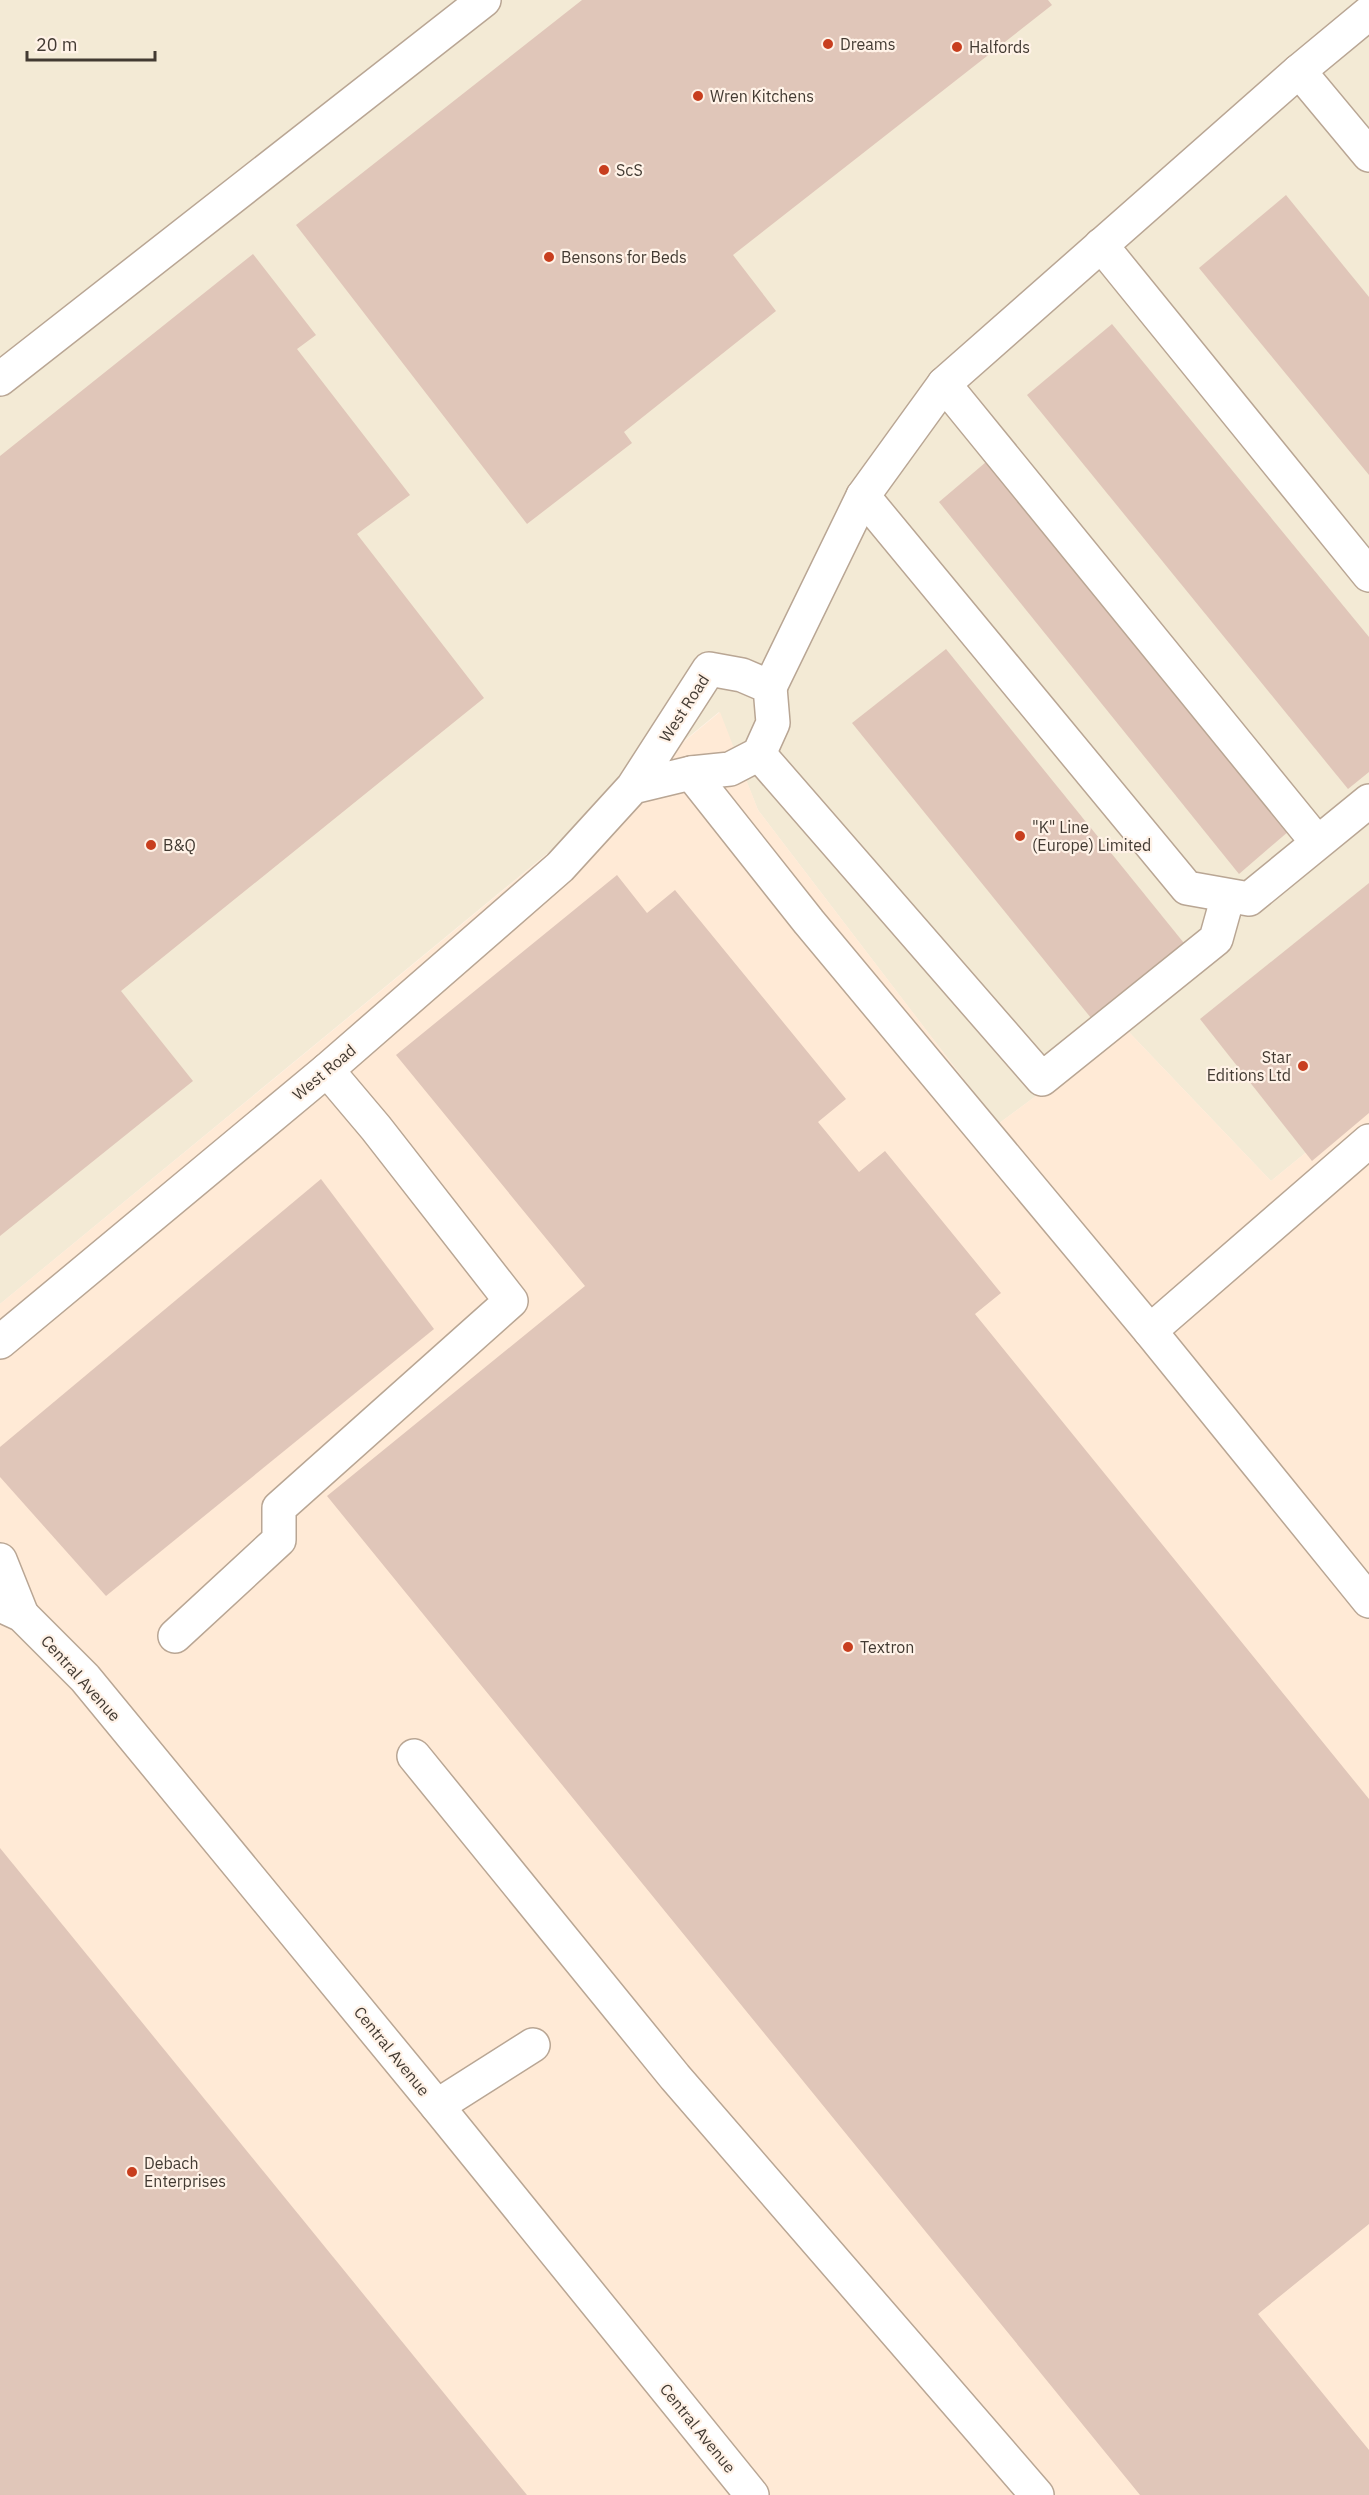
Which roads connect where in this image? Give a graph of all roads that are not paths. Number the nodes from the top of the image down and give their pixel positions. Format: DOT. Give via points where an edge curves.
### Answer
graph roads {
  1 [pos="484,0"];
  2 [pos="1369,13"];
  3 [pos="1299,71"];
  4 [pos="1369,155"];
  5 [pos="1101,245"];
  6 [pos="0,379"];
  7 [pos="944,384"];
  8 [pos="863,496"];
  9 [pos="1369,575"];
  10 [pos="770,687"];
  11 [pos="759,754"];
  12 [pos="691,773"];
  13 [pos="633,787"];
  14 [pos="1369,801"];
  15 [pos="1317,842"];
  16 [pos="1228,896"];
  17 [pos="327,1070"];
  18 [pos="1369,1141"];
  19 [pos="1150,1331"];
  20 [pos="0,1342"];
  21 [pos="0,1560"];
  22 [pos="1369,1602"];
  23 [pos="11,1610"];
  24 [pos="175,1636"];
  25 [pos="414,1756"];
  26 [pos="533,2045"];
  27 [pos="437,2106"];
  28 [pos="752,2495"];
  29 [pos="1037,2495"];
  1 -- 6 [label="street"];
  2 -- 3 [label="street"];
  3 -- 4 [label="street"];
  3 -- 5 [label="street"];
  5 -- 7 [label="street"];
  5 -- 9 [label="street"];
  7 -- 8 [label="street"];
  7 -- 15 [label="street"];
  8 -- 10 [label="street"];
  8 -- 16 [label="street" via="1187,888"];
  10 -- 11 [label="street" via="773,723"];
  10 -- 13 [label="street, West Road" via="742,675 709,669"];
  11 -- 12 [label="street" via="730,769"];
  11 -- 16 [label="street" via="1042,1080 1216,939"];
  12 -- 13 [label="street"];
  12 -- 19 [label="street" via="816,931"];
  13 -- 17 [label="street, West Road" via="560,867"];
  14 -- 15 [label="street"];
  15 -- 16 [label="street" via="1249,899"];
  17 -- 20 [label="street, West Road"];
  17 -- 24 [label="street" via="511,1301 279,1508 279,1540"];
  18 -- 19 [label="street"];
  19 -- 22 [label="street"];
  21 -- 23 [label="street, Central Avenue"];
  23 -- 27 [label="street, Central Avenue" via="85,1678"];
  25 -- 29 [label="street" via="675,2077"];
  26 -- 27 [label="street"];
  27 -- 28 [label="street, Central Avenue"];
}
